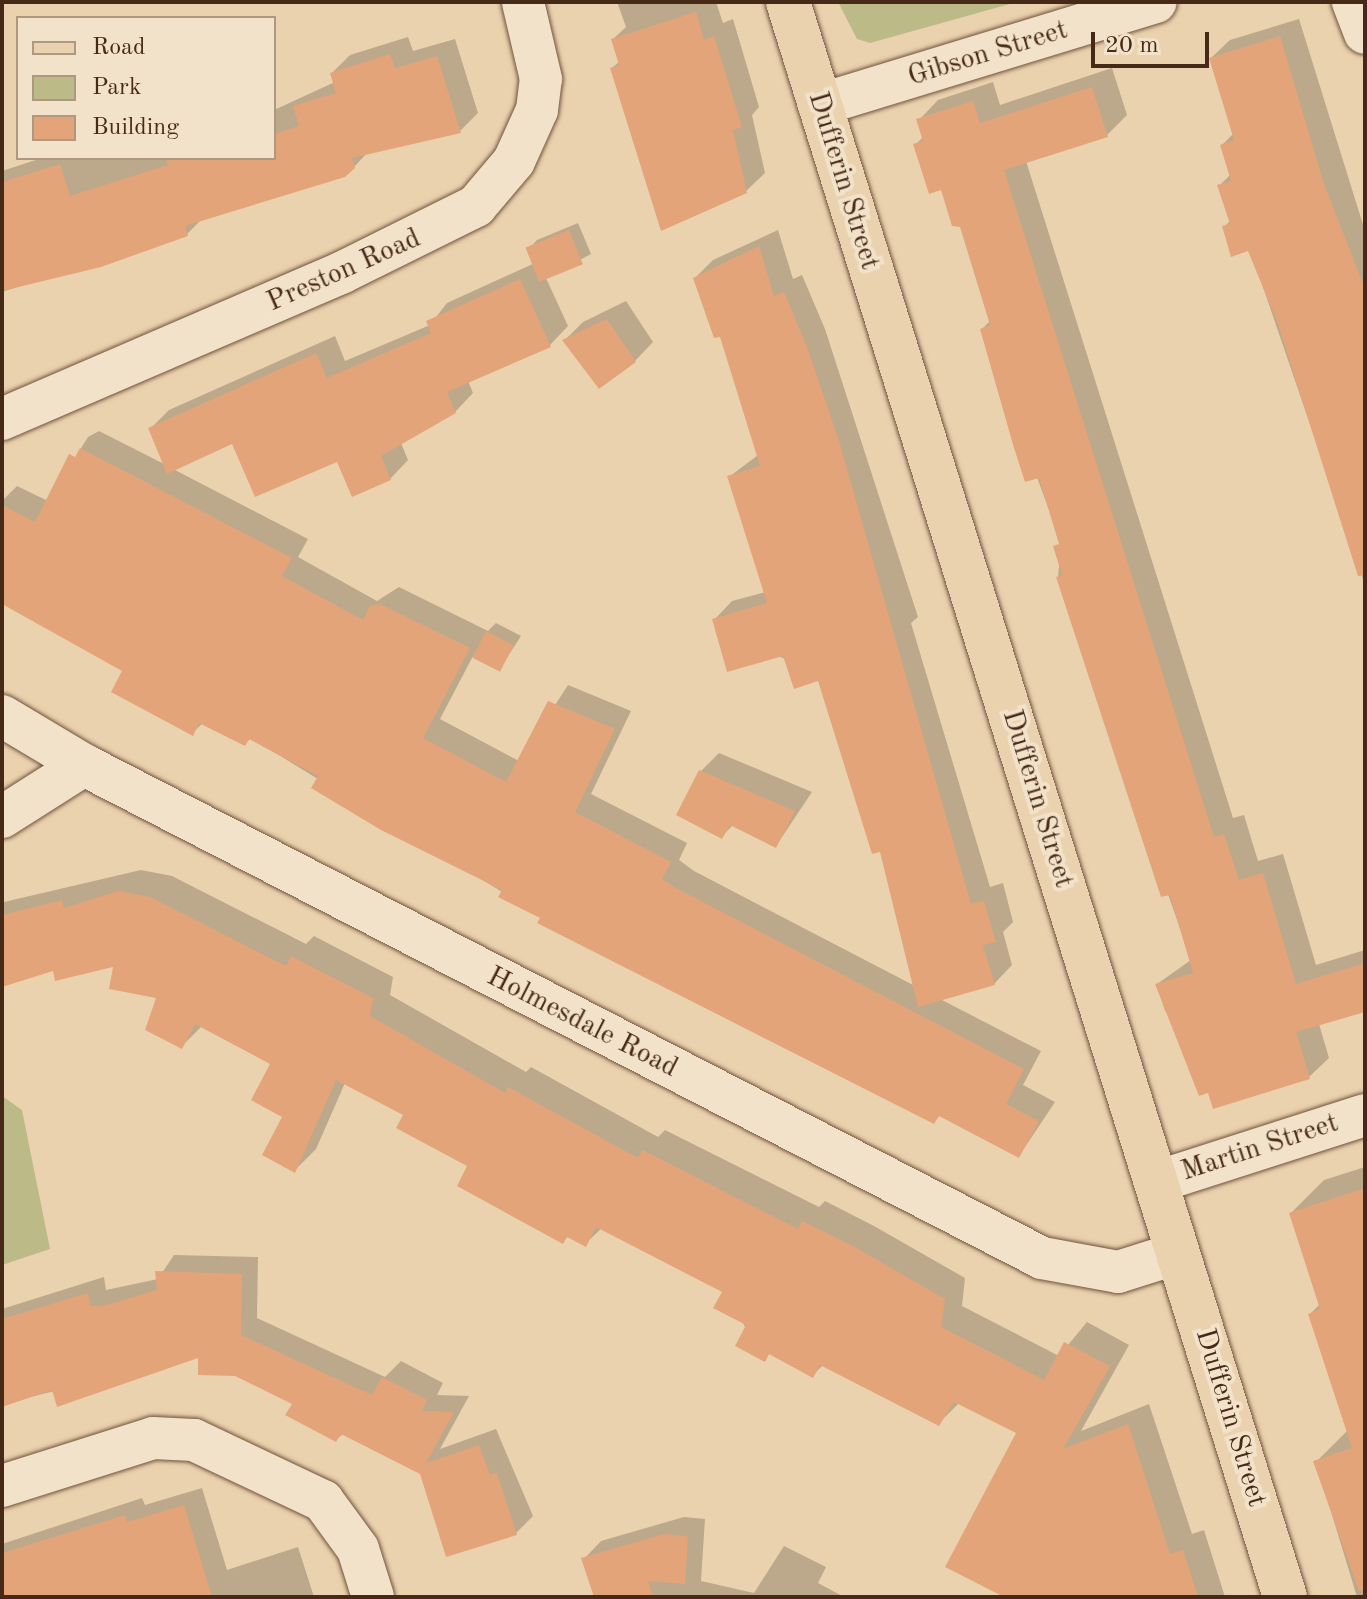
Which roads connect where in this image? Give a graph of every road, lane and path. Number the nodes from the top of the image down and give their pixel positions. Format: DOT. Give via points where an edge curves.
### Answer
graph roads {
  1 [pos="523,2"];
  2 [pos="788,2"];
  3 [pos="1156,2"];
  4 [pos="1353,2"];
  5 [pos="1365,33"];
  6 [pos="819,105"];
  7 [pos="2,419"];
  8 [pos="2,716"];
  9 [pos="84,765"];
  10 [pos="2,817"];
  11 [pos="1365,1115"];
  12 [pos="1156,1182"];
  13 [pos="1178,1253"];
  14 [pos="2,1486"];
  15 [pos="373,1597"];
  16 [pos="1285,1597"];
  1 -- 7 [label="street, Preston Road" via="541,79 537,110 514,161 476,206 341,273"];
  2 -- 6 [label="main road, Dufferin Street"];
  3 -- 6 [label="street, Gibson Street"];
  4 -- 5 [label="street"];
  6 -- 12 [label="main road, Dufferin Street"];
  8 -- 9 [label="street, Holmesdale Road"];
  9 -- 10 [label="street"];
  9 -- 13 [label="street, Holmesdale Road" via="1042,1258 1118,1272"];
  11 -- 12 [label="street, Martin Street"];
  12 -- 13 [label="main road, Dufferin Street"];
  13 -- 16 [label="main road, Dufferin Street"];
  14 -- 15 [label="street" via="153,1438 194,1440 323,1501 358,1549"];
}
